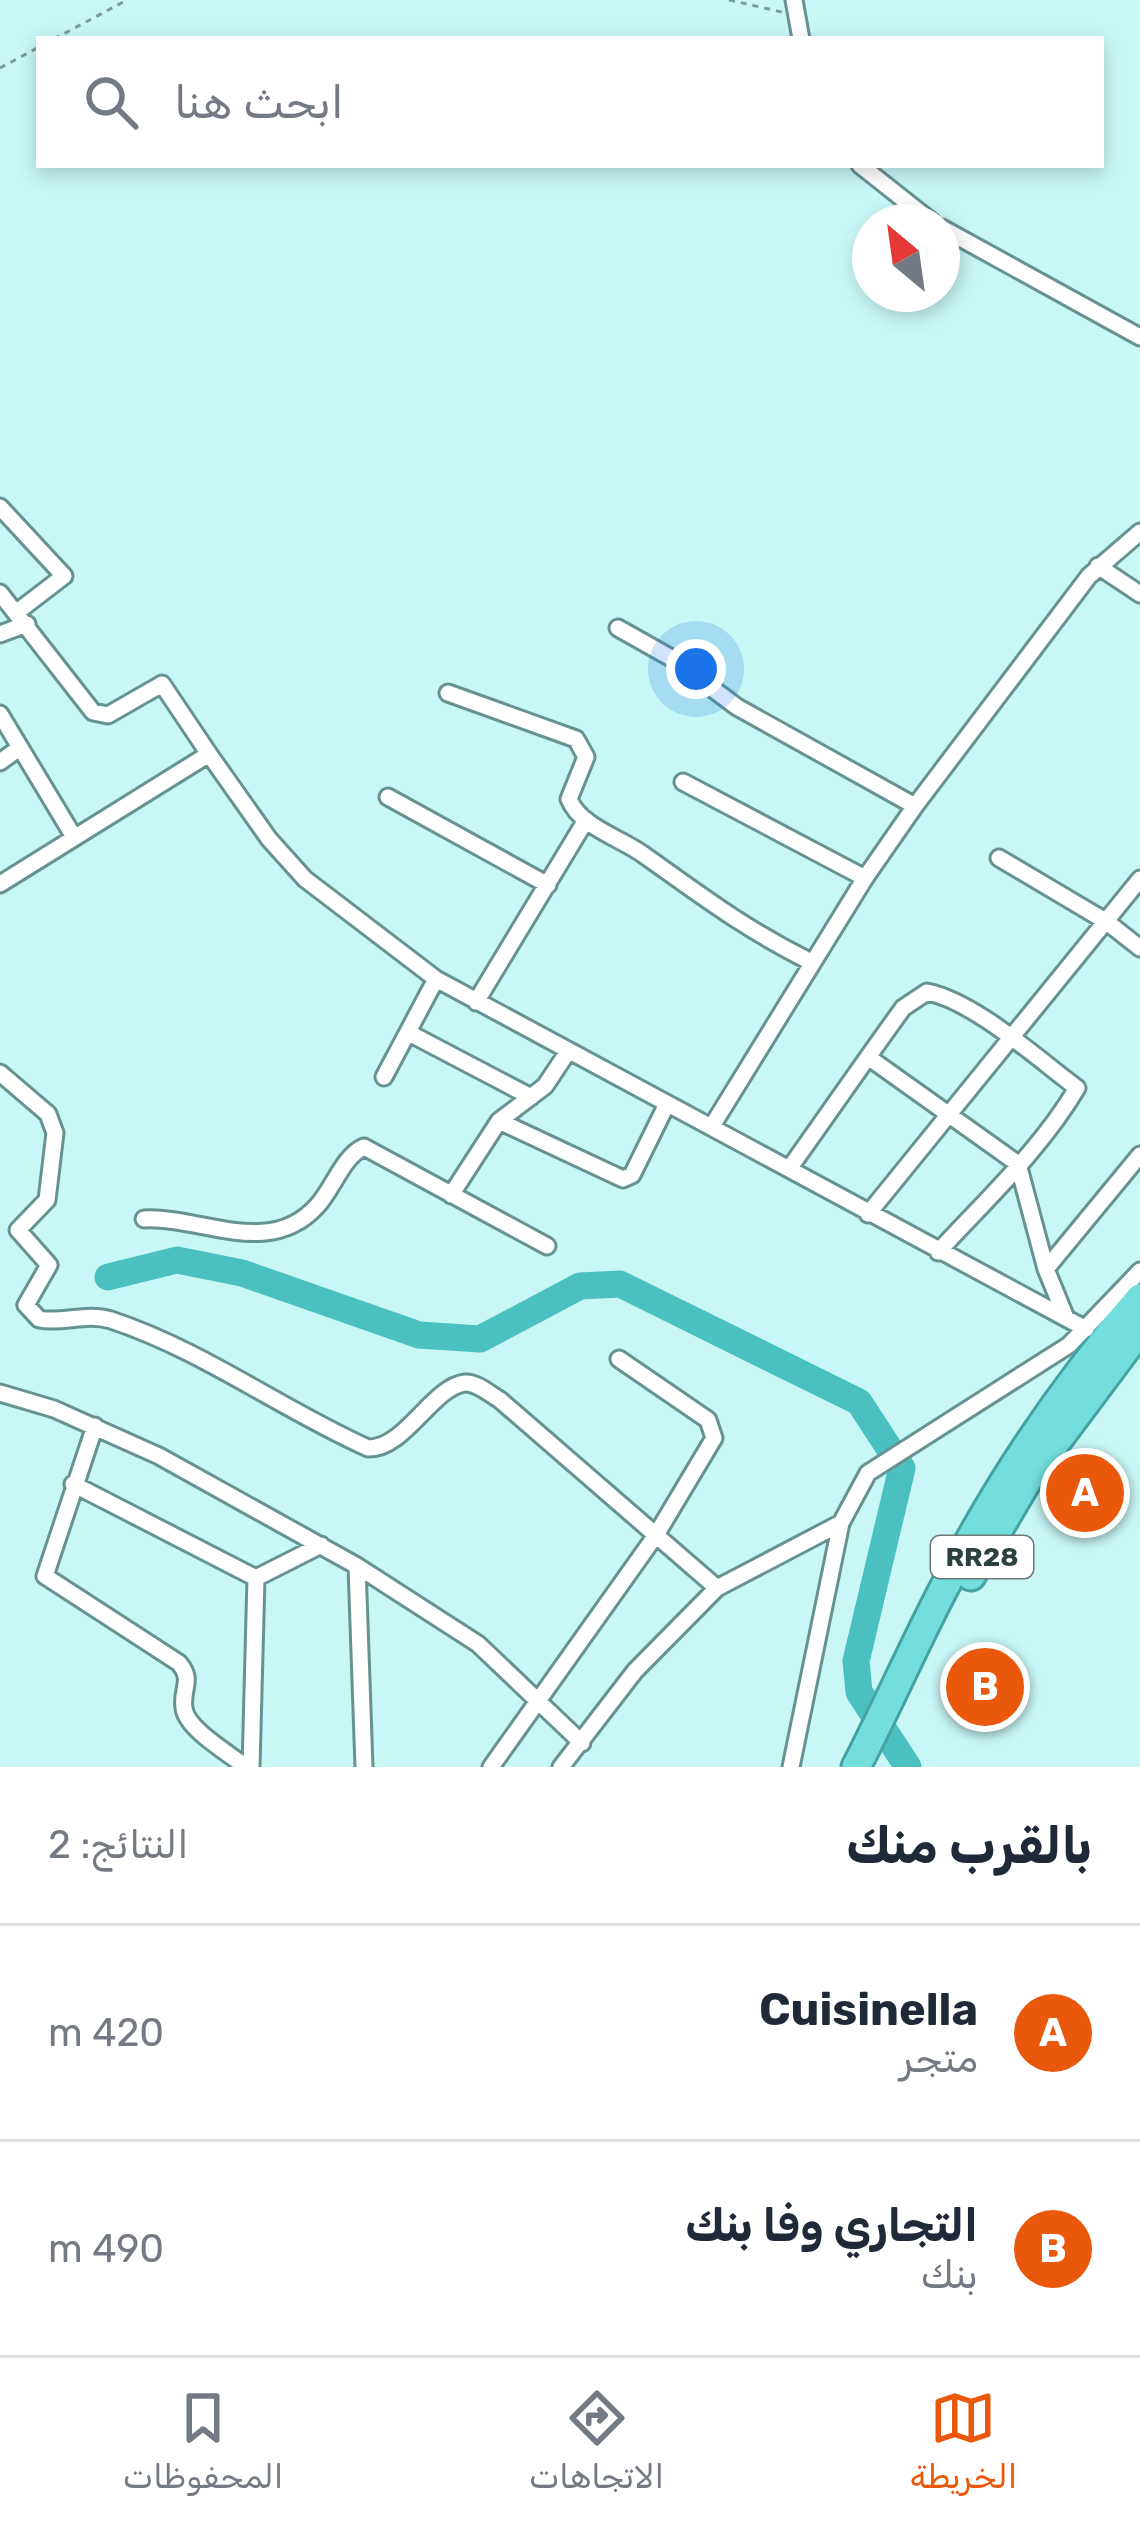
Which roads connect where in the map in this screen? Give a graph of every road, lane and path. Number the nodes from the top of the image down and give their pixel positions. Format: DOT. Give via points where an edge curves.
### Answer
graph roads {
  1 [pos="127,0"];
  2 [pos="729,0"];
  3 [pos="795,8"];
  4 [pos="60,36"];
  5 [pos="36,49"];
  6 [pos="0,68"];
  7 [pos="864,168"];
  8 [pos="909,204"];
  9 [pos="960,238"];
  10 [pos="1140,337"];
  11 [pos="0,507"];
  12 [pos="1140,532"];
  13 [pos="1098,566"];
  14 [pos="0,592"];
  15 [pos="1140,594"];
  16 [pos="22,618"];
  17 [pos="618,628"];
  18 [pos="0,634"];
  19 [pos="448,693"];
  20 [pos="0,715"];
  21 [pos="19,749"];
  22 [pos="209,754"];
  23 [pos="0,762"];
  24 [pos="683,782"];
  25 [pos="388,797"];
  26 [pos="915,806"];
  27 [pos="586,820"];
  28 [pos="74,837"];
  29 [pos="1000,858"];
  30 [pos="865,878"];
  31 [pos="1140,879"];
  32 [pos="0,884"];
  33 [pos="548,886"];
  34 [pos="1107,922"];
  35 [pos="1140,948"];
  36 [pos="812,962"];
  37 [pos="436,979"];
  38 [pos="476,1002"];
  39 [pos="409,1033"];
  40 [pos="1010,1038"];
  41 [pos="567,1053"];
  42 [pos="868,1057"];
  43 [pos="0,1072"];
  44 [pos="384,1077"];
  45 [pos="531,1097"];
  46 [pos="666,1106"];
  47 [pos="948,1111"];
  48 [pos="499,1121"];
  49 [pos="712,1126"];
  50 [pos="1140,1155"];
  51 [pos="1018,1165"];
  52 [pos="789,1169"];
  53 [pos="451,1195"];
  54 [pos="868,1214"];
  55 [pos="144,1219"];
  56 [pos="547,1246"];
  57 [pos="938,1252"];
  58 [pos="1046,1269"];
  59 [pos="1140,1271"];
  60 [pos="1140,1298"];
  61 [pos="1066,1318"];
  62 [pos="1086,1329"];
  63 [pos="1140,1330"];
  64 [pos="619,1359"];
  65 [pos="0,1393"];
  66 [pos="95,1426"];
  67 [pos="73,1484"];
  68 [pos="841,1523"];
  69 [pos="656,1535"];
  70 [pos="321,1545"];
  71 [pos="357,1566"];
  72 [pos="256,1578"];
  73 [pos="717,1588"];
  74 [pos="538,1703"];
  75 [pos="890,1720"];
  76 [pos="582,1743"];
  77 [pos="864,1764"];
  78 [pos="249,1767"];
  79 [pos="364,1767"];
  80 [pos="491,1767"];
  81 [pos="561,1767"];
  82 [pos="791,1767"];
  1 -- 4 [label="path"];
  2 -- 3 [label="path"];
  5 -- 6 [label="path"];
  7 -- 8 [label="street"];
  9 -- 10 [label="street"];
  11 -- 16 [label="street" via="64,576"];
  12 -- 13 [label="street"];
  13 -- 15 [label="street"];
  13 -- 26 [label="street"];
  14 -- 16 [label="street"];
  16 -- 18 [label="street"];
  16 -- 22 [label="street" via="93,712 108,716 162,685"];
  17 -- 26 [label="street"];
  19 -- 27 [label="street" via="582,745 586,757 569,800"];
  20 -- 21 [label="street"];
  21 -- 23 [label="street"];
  21 -- 28 [label="street"];
  22 -- 28 [label="street"];
  22 -- 37 [label="street" via="305,879"];
  24 -- 30 [label="street"];
  25 -- 33 [label="street"];
  26 -- 30 [label="street"];
  27 -- 33 [label="street"];
  27 -- 36 [label="street" via="717,912"];
  28 -- 32 [label="street"];
  29 -- 34 [label="street"];
  30 -- 36 [label="street"];
  31 -- 34 [label="street"];
  33 -- 38 [label="street"];
  34 -- 35 [label="street"];
  34 -- 40 [label="street"];
  36 -- 49 [label="street"];
  37 -- 38 [label="street"];
  37 -- 39 [label="street"];
  38 -- 41 [label="street"];
  39 -- 44 [label="street"];
  39 -- 45 [label="street"];
  40 -- 42 [label="street" via="927,992 903,1008"];
  40 -- 47 [label="street"];
  40 -- 51 [label="street" via="1077,1088"];
  41 -- 45 [label="street"];
  41 -- 46 [label="street"];
  42 -- 47 [label="street"];
  42 -- 52 [label="street"];
  43 -- 69 [label="street" via="48,1114 55,1133 46,1200 18,1230 49,1265 26,1305 39,1319 108,1319 368,1448 384,1446 457,1386 474,1385"];
  45 -- 48 [label="street"];
  46 -- 48 [label="street" via="623,1179"];
  46 -- 49 [label="street"];
  47 -- 51 [label="street"];
  47 -- 54 [label="street"];
  48 -- 53 [label="street"];
  49 -- 52 [label="street"];
  50 -- 58 [label="street"];
  51 -- 57 [label="street"];
  51 -- 58 [label="street"];
  52 -- 54 [label="street"];
  53 -- 55 [label="street" via="364,1147 320,1203 292,1224 244,1235 182,1219"];
  53 -- 56 [label="street"];
  54 -- 57 [label="street"];
  57 -- 61 [label="street"];
  58 -- 61 [label="street"];
  59 -- 62 [label="street"];
  60 -- 75 [label="highway, RR28" via="1010,1469 944,1587"];
  61 -- 62 [label="street"];
  62 -- 68 [label="street" via="868,1473"];
  63 -- 75 [label="highway, RR28" via="1027,1481"];
  64 -- 69 [label="street" via="716,1432"];
  65 -- 66 [label="street"];
  66 -- 67 [label="street"];
  66 -- 70 [label="street"];
  67 -- 72 [label="street"];
  67 -- 78 [label="street" via="45,1576 179,1663 189,1680 185,1715"];
  68 -- 73 [label="street"];
  68 -- 82 [label="street"];
  69 -- 73 [label="street"];
  69 -- 74 [label="street"];
  70 -- 71 [label="street"];
  70 -- 72 [label="street"];
  71 -- 74 [label="street" via="478,1644"];
  71 -- 79 [label="street"];
  72 -- 78 [label="street"];
  73 -- 76 [label="street" via="635,1671"];
  74 -- 76 [label="street"];
  74 -- 80 [label="street"];
  75 -- 77 [label="highway, RR28"];
  76 -- 81 [label="street"];
}
